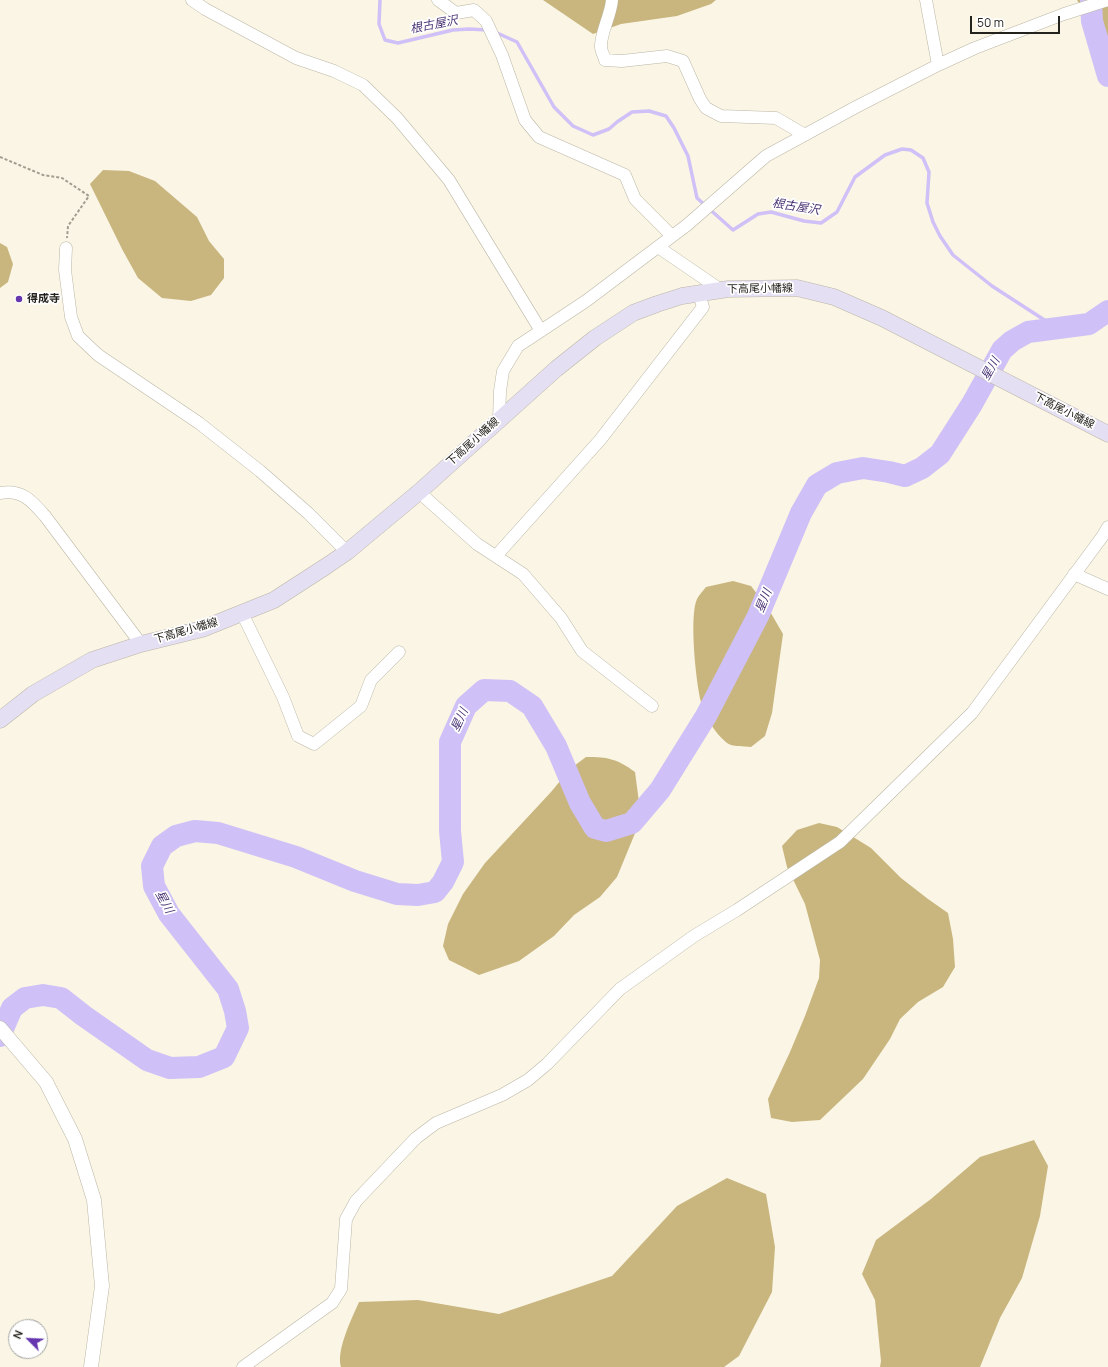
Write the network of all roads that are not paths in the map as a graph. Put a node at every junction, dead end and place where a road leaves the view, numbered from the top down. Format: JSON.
{"nodes":[{"id":1,"x":192,"y":0,"type":"edge"},
{"id":2,"x":438,"y":0,"type":"edge"},
{"id":3,"x":612,"y":0,"type":"edge"},
{"id":4,"x":926,"y":0,"type":"edge"},
{"id":5,"x":1103,"y":2,"type":"edge"},
{"id":6,"x":938,"y":65,"type":"junction"},
{"id":7,"x":805,"y":135,"type":"junction"},
{"id":8,"x":672,"y":236,"type":"junction"},
{"id":9,"x":658,"y":247,"type":"junction"},
{"id":10,"x":66,"y":248,"type":"road end"},
{"id":11,"x":721,"y":290,"type":"junction"},
{"id":12,"x":699,"y":294,"type":"junction"},
{"id":13,"x":541,"y":331,"type":"junction"},
{"id":14,"x":499,"y":419,"type":"junction"},
{"id":15,"x":1108,"y":434,"type":"edge"},
{"id":16,"x":419,"y":492,"type":"junction"},
{"id":17,"x":0,"y":493,"type":"edge"},
{"id":18,"x":1108,"y":527,"type":"edge"},
{"id":19,"x":347,"y":552,"type":"junction"},
{"id":20,"x":496,"y":556,"type":"junction"},
{"id":21,"x":1074,"y":574,"type":"junction"},
{"id":22,"x":1108,"y":589,"type":"edge"},
{"id":23,"x":242,"y":613,"type":"junction"},
{"id":24,"x":141,"y":644,"type":"junction"},
{"id":25,"x":399,"y":652,"type":"dead end"},
{"id":26,"x":652,"y":706,"type":"dead end"},
{"id":27,"x":0,"y":720,"type":"edge"},
{"id":28,"x":0,"y":1028,"type":"edge"},
{"id":29,"x":91,"y":1367,"type":"edge"},
{"id":30,"x":243,"y":1367,"type":"edge"}],
"edges":[{"from":1,"to":13,"type":"street"},
{"from":2,"to":8,"type":"street"},
{"from":3,"to":7,"type":"street"},
{"from":4,"to":6,"type":"street"},
{"from":5,"to":6,"type":"street"},
{"from":6,"to":7,"type":"street"},
{"from":7,"to":8,"type":"street"},
{"from":8,"to":9,"type":"street"},
{"from":9,"to":11,"type":"street"},
{"from":9,"to":13,"type":"street"},
{"from":10,"to":19,"type":"street"},
{"from":11,"to":12,"type":"main road","name":"下高尾小幡線"},
{"from":11,"to":15,"type":"main road","name":"下高尾小幡線"},
{"from":12,"to":14,"type":"main road","name":"下高尾小幡線"},
{"from":12,"to":20,"type":"street"},
{"from":13,"to":14,"type":"street"},
{"from":14,"to":16,"type":"main road","name":"下高尾小幡線"},
{"from":16,"to":19,"type":"main road","name":"下高尾小幡線"},
{"from":16,"to":20,"type":"street"},
{"from":17,"to":24,"type":"street"},
{"from":18,"to":21,"type":"street"},
{"from":19,"to":23,"type":"main road","name":"下高尾小幡線"},
{"from":20,"to":26,"type":"street"},
{"from":21,"to":22,"type":"street"},
{"from":21,"to":30,"type":"street"},
{"from":23,"to":24,"type":"main road","name":"下高尾小幡線"},
{"from":23,"to":25,"type":"street"},
{"from":24,"to":27,"type":"main road","name":"下高尾小幡線"},
{"from":28,"to":29,"type":"street"}]}
